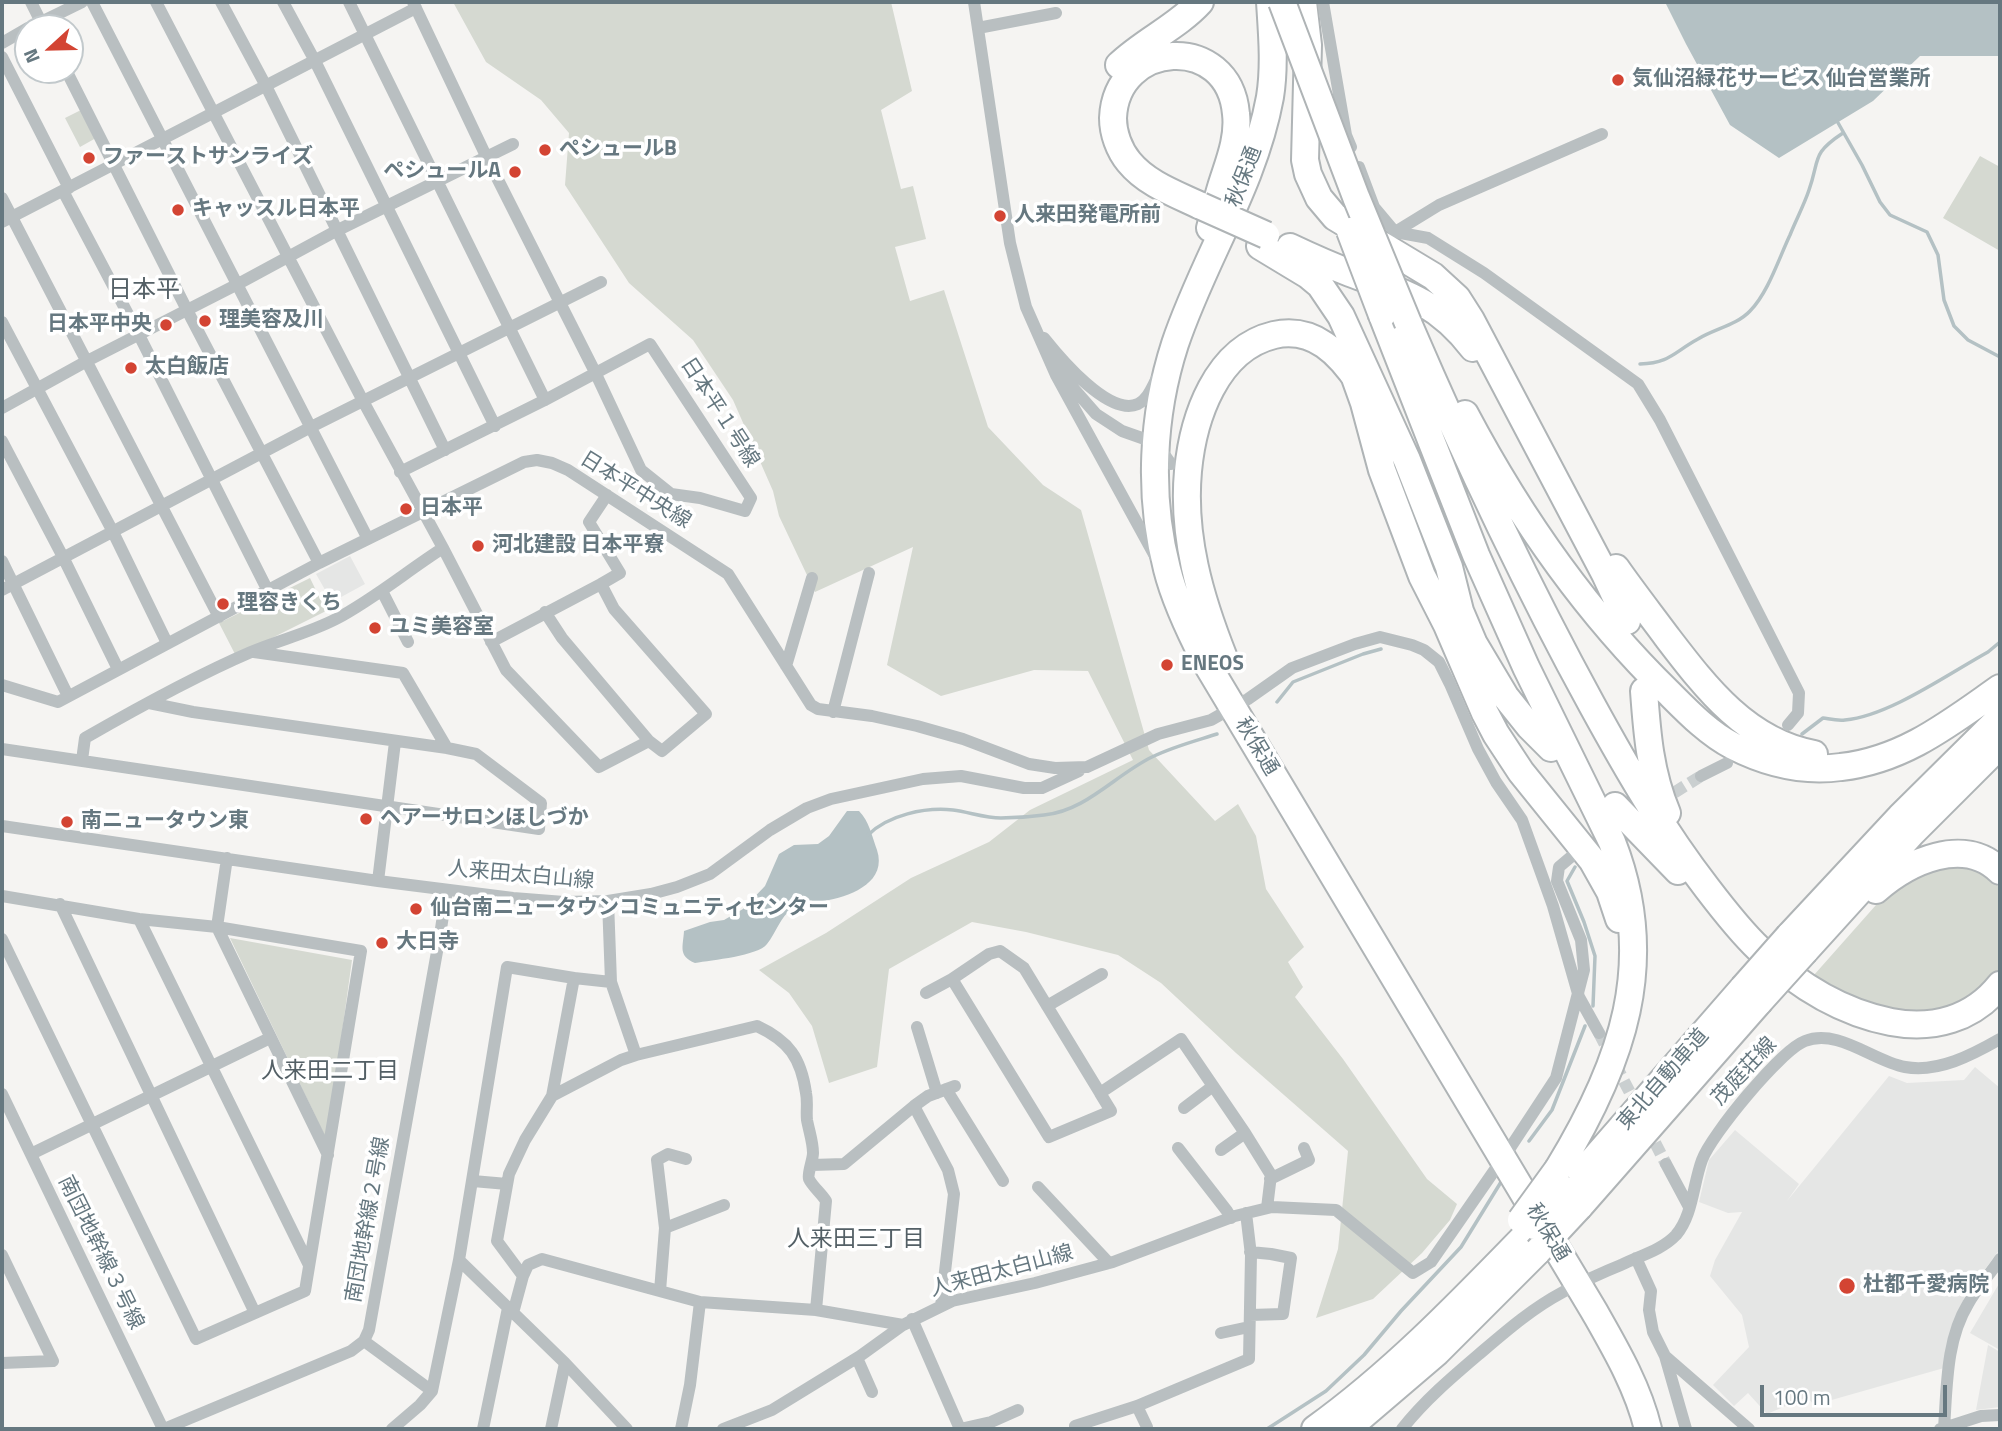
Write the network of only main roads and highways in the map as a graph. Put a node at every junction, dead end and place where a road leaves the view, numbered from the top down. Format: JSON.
{"nodes":[{"id":1,"x":1200,"y":2,"type":"edge"},
{"id":2,"x":1263,"y":2,"type":"edge"},
{"id":3,"x":1270,"y":2,"type":"edge"},
{"id":4,"x":1282,"y":2,"type":"edge"},
{"id":5,"x":1290,"y":2,"type":"edge"},
{"id":6,"x":1303,"y":2,"type":"edge"},
{"id":7,"x":1297,"y":69,"type":"junction"},
{"id":8,"x":1199,"y":212,"type":"junction"},
{"id":9,"x":1263,"y":241,"type":"junction"},
{"id":10,"x":1189,"y":307,"type":"junction"},
{"id":11,"x":1401,"y":321,"type":"junction"},
{"id":12,"x":1358,"y":370,"type":"junction"},
{"id":13,"x":1370,"y":399,"type":"junction"},
{"id":14,"x":1520,"y":415,"type":"junction"},
{"id":15,"x":1382,"y":433,"type":"junction"},
{"id":16,"x":1560,"y":489,"type":"junction"},
{"id":17,"x":1449,"y":567,"type":"junction"},
{"id":18,"x":1422,"y":576,"type":"junction"},
{"id":19,"x":1450,"y":610,"type":"junction"},
{"id":20,"x":1627,"y":621,"type":"dead end"},
{"id":21,"x":1470,"y":656,"type":"junction"},
{"id":22,"x":1224,"y":658,"type":"junction"},
{"id":23,"x":1644,"y":691,"type":"dead end"},
{"id":24,"x":1998,"y":700,"type":"edge"},
{"id":25,"x":1231,"y":709,"type":"junction"},
{"id":26,"x":2000,"y":745,"type":"edge"},
{"id":27,"x":1551,"y":748,"type":"dead end"},
{"id":28,"x":1615,"y":806,"type":"dead end"},
{"id":29,"x":2000,"y":871,"type":"edge"},
{"id":30,"x":1708,"y":907,"type":"junction"},
{"id":31,"x":1738,"y":926,"type":"junction"},
{"id":32,"x":1802,"y":949,"type":"junction"},
{"id":33,"x":2000,"y":985,"type":"edge"},
{"id":34,"x":1756,"y":999,"type":"junction"},
{"id":35,"x":2000,"y":1007,"type":"edge"},
{"id":36,"x":1624,"y":1018,"type":"junction"},
{"id":37,"x":1568,"y":1189,"type":"junction"},
{"id":38,"x":1529,"y":1235,"type":"junction"},
{"id":39,"x":1585,"y":1281,"type":"junction"},
{"id":40,"x":1315,"y":1429,"type":"edge"},
{"id":41,"x":1347,"y":1429,"type":"edge"},
{"id":42,"x":1648,"y":1429,"type":"edge"},
{"id":43,"x":1666,"y":1429,"type":"edge"}],
"edges":[{"from":1,"to":8,"type":"highway"},
{"from":2,"to":7,"type":"highway"},
{"from":3,"to":10,"type":"highway","name":"秋保通"},
{"from":4,"to":7,"type":"highway","bridge":true},
{"from":5,"to":22,"type":"highway","name":"秋保通"},
{"from":6,"to":14,"type":"highway"},
{"from":7,"to":11,"type":"highway","bridge":true},
{"from":8,"to":9,"type":"highway","bridge":true},
{"from":8,"to":10,"type":"highway"},
{"from":9,"to":12,"type":"highway"},
{"from":9,"to":14,"type":"highway"},
{"from":10,"to":25,"type":"highway","name":"秋保通"},
{"from":11,"to":24,"type":"highway"},
{"from":11,"to":30,"type":"highway"},
{"from":11,"to":31,"type":"highway"},
{"from":11,"to":36,"type":"highway"},
{"from":12,"to":13,"type":"highway"},
{"from":12,"to":15,"type":"highway"},
{"from":12,"to":22,"type":"highway"},
{"from":13,"to":15,"type":"highway"},
{"from":13,"to":19,"type":"highway"},
{"from":14,"to":16,"type":"highway"},
{"from":15,"to":17,"type":"highway"},
{"from":15,"to":18,"type":"highway"},
{"from":16,"to":20,"type":"highway"},
{"from":16,"to":24,"type":"highway"},
{"from":17,"to":19,"type":"highway"},
{"from":17,"to":21,"type":"highway"},
{"from":18,"to":19,"type":"highway"},
{"from":18,"to":21,"type":"highway"},
{"from":19,"to":21,"type":"highway"},
{"from":21,"to":27,"type":"highway"},
{"from":21,"to":36,"type":"highway"},
{"from":22,"to":25,"type":"highway","name":"秋保通"},
{"from":23,"to":31,"type":"highway"},
{"from":24,"to":32,"type":"highway","name":"東北自動車道"},
{"from":25,"to":39,"type":"highway","name":"秋保通"},
{"from":26,"to":32,"type":"highway","name":"東北自動車道"},
{"from":28,"to":30,"type":"highway"},
{"from":29,"to":32,"type":"highway"},
{"from":30,"to":35,"type":"highway"},
{"from":31,"to":33,"type":"highway"},
{"from":32,"to":34,"type":"highway","name":"東北自動車道","bridge":true},
{"from":34,"to":37,"type":"highway","name":"東北自動車道"},
{"from":34,"to":37,"type":"highway","name":"東北自動車道"},
{"from":36,"to":37,"type":"highway"},
{"from":37,"to":38,"type":"highway","bridge":true},
{"from":37,"to":38,"type":"highway","name":"東北自動車道","bridge":true},
{"from":38,"to":40,"type":"highway"},
{"from":38,"to":41,"type":"highway","name":"東北自動車道"},
{"from":39,"to":42,"type":"highway","name":"秋保通"},
{"from":39,"to":43,"type":"highway","name":"秋保通"}]}
